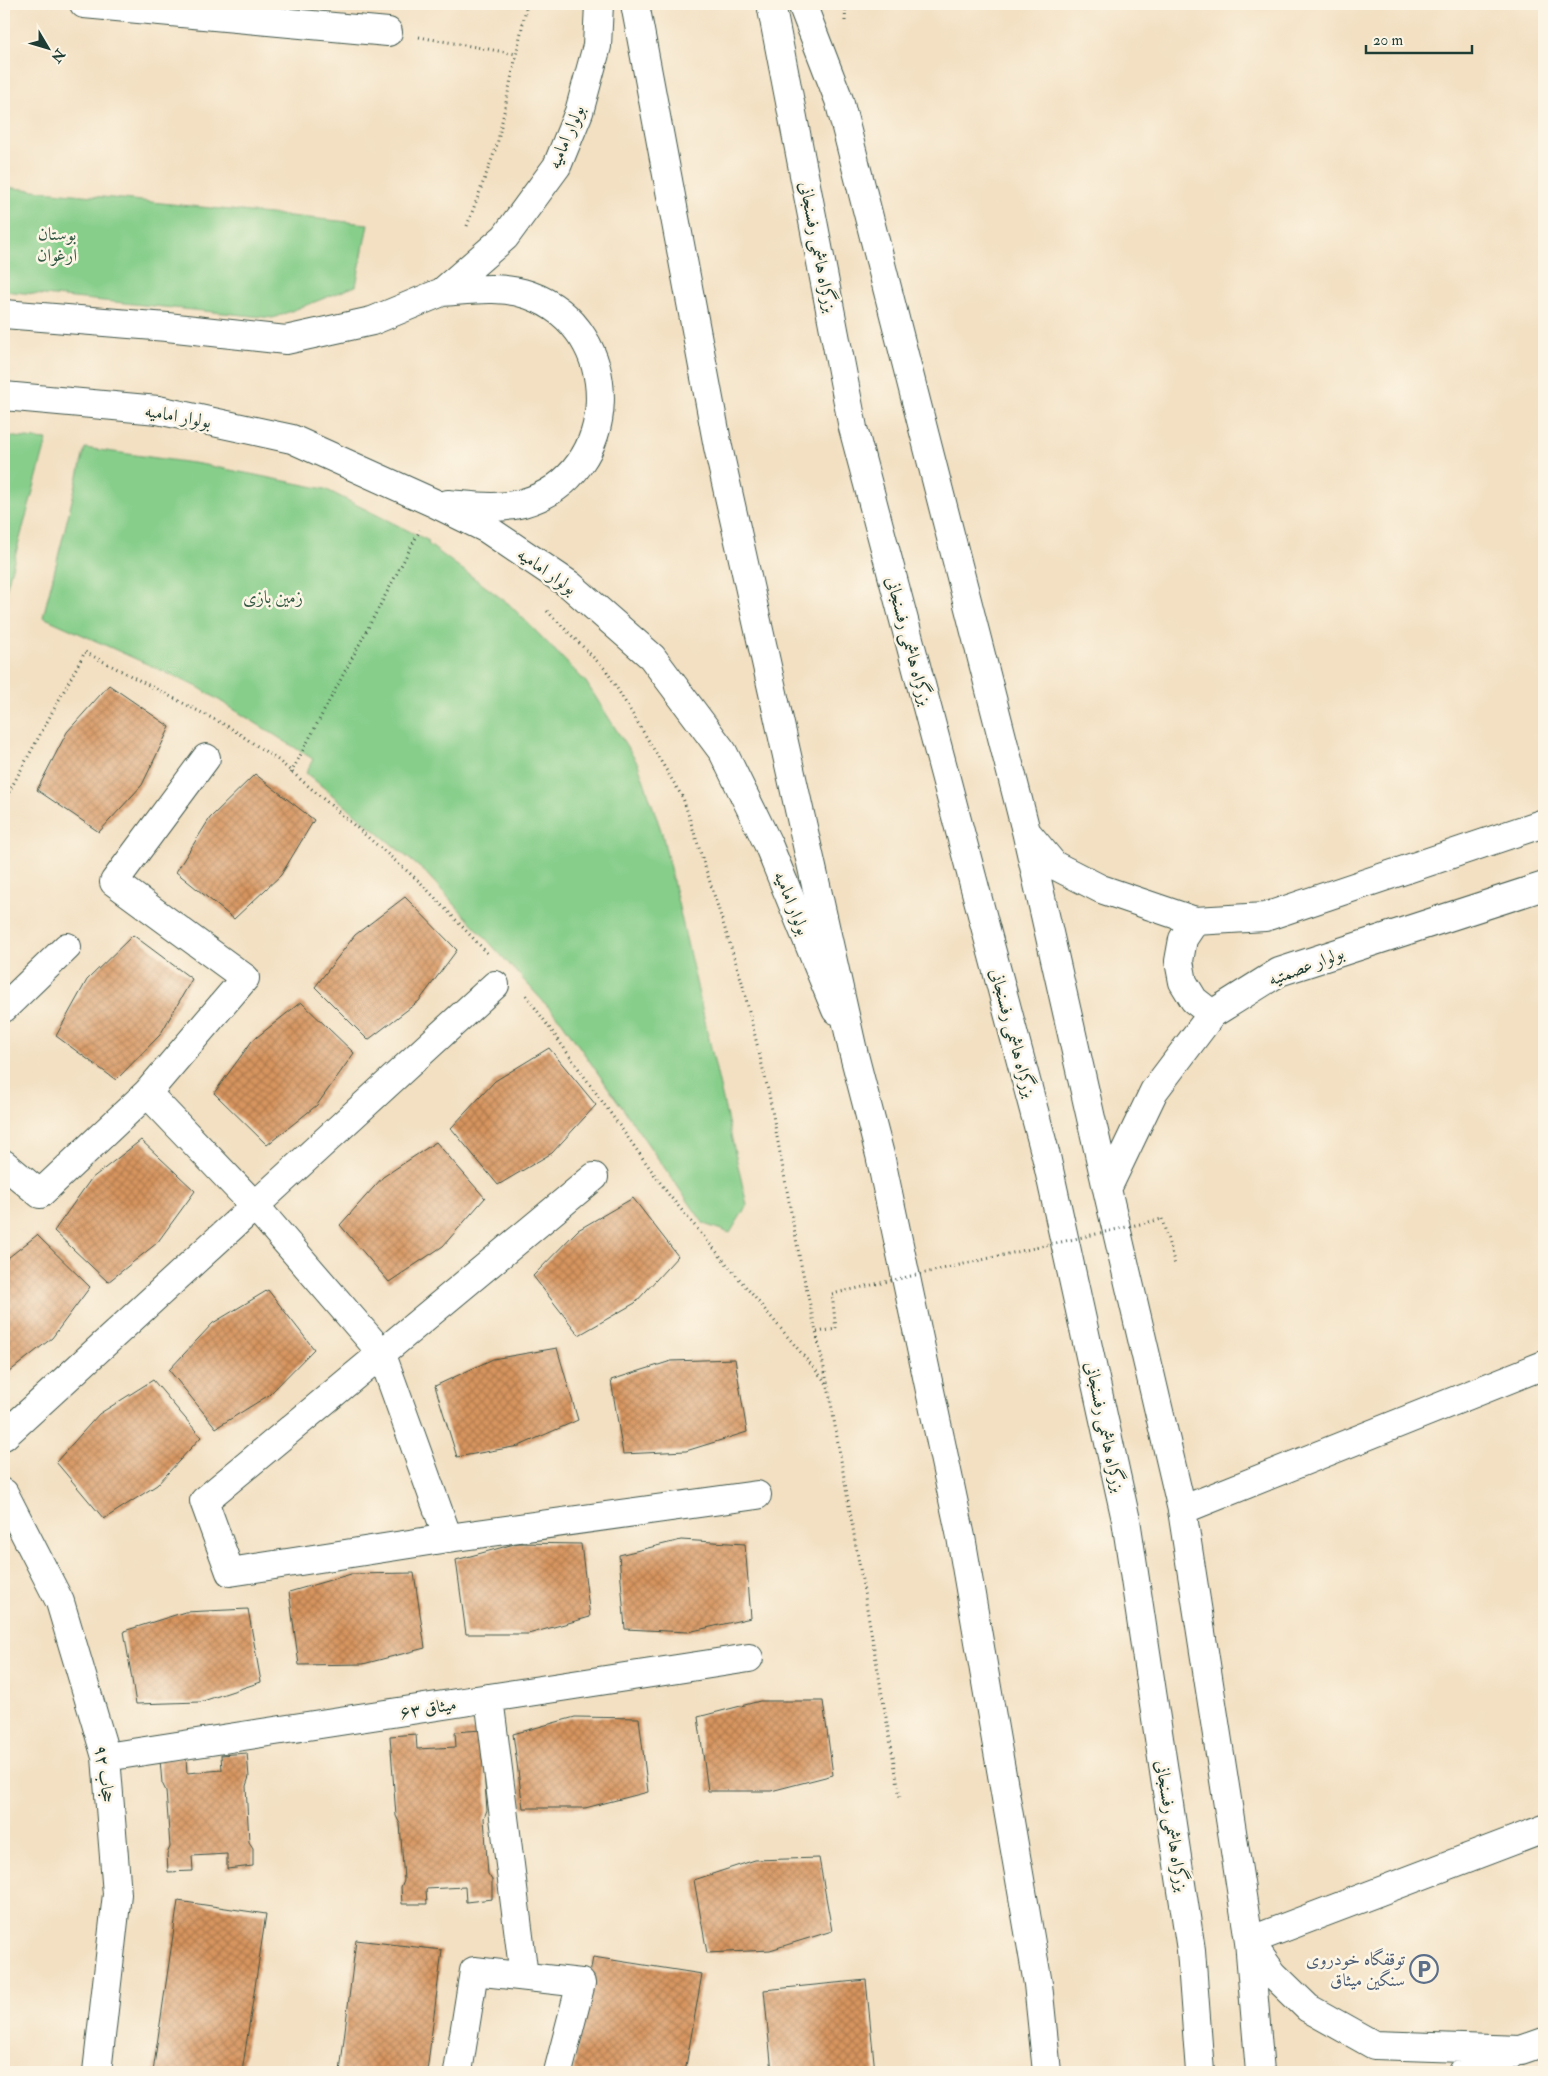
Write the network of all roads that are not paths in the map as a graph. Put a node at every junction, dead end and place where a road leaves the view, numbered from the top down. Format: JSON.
{"nodes":[{"id":1,"x":84,"y":4,"type":"edge"},
{"id":2,"x":599,"y":4,"type":"edge"},
{"id":3,"x":635,"y":4,"type":"edge"},
{"id":4,"x":771,"y":4,"type":"edge"},
{"id":5,"x":802,"y":4,"type":"edge"},
{"id":6,"x":388,"y":32,"type":"road end"},
{"id":7,"x":442,"y":292,"type":"junction"},
{"id":8,"x":4,"y":314,"type":"edge"},
{"id":9,"x":4,"y":396,"type":"edge"},
{"id":10,"x":429,"y":513,"type":"junction"},
{"id":11,"x":206,"y":758,"type":"dead end"},
{"id":12,"x":1544,"y":823,"type":"edge"},
{"id":13,"x":1026,"y":831,"type":"junction"},
{"id":14,"x":1544,"y":886,"type":"edge"},
{"id":15,"x":1195,"y":921,"type":"junction"},
{"id":16,"x":67,"y":947,"type":"dead end"},
{"id":17,"x":495,"y":986,"type":"dead end"},
{"id":18,"x":4,"y":1008,"type":"edge"},
{"id":19,"x":1212,"y":1014,"type":"junction"},
{"id":20,"x":853,"y":1051,"type":"junction"},
{"id":21,"x":147,"y":1093,"type":"junction"},
{"id":22,"x":4,"y":1164,"type":"edge"},
{"id":23,"x":594,"y":1177,"type":"dead end"},
{"id":24,"x":1107,"y":1189,"type":"junction"},
{"id":25,"x":255,"y":1206,"type":"junction"},
{"id":26,"x":381,"y":1352,"type":"junction"},
{"id":27,"x":1544,"y":1365,"type":"edge"},
{"id":28,"x":4,"y":1436,"type":"edge"},
{"id":29,"x":4,"y":1493,"type":"edge"},
{"id":30,"x":757,"y":1495,"type":"dead end"},
{"id":31,"x":1182,"y":1510,"type":"junction"},
{"id":32,"x":448,"y":1538,"type":"junction"},
{"id":33,"x":749,"y":1658,"type":"dead end"},
{"id":34,"x":489,"y":1698,"type":"junction"},
{"id":35,"x":106,"y":1757,"type":"junction"},
{"id":36,"x":1544,"y":1830,"type":"edge"},
{"id":37,"x":1249,"y":1941,"type":"junction"},
{"id":38,"x":524,"y":1976,"type":"junction"},
{"id":39,"x":1533,"y":2046,"type":"edge"},
{"id":40,"x":97,"y":2072,"type":"edge"},
{"id":41,"x":458,"y":2072,"type":"edge"},
{"id":42,"x":558,"y":2072,"type":"edge"},
{"id":43,"x":1047,"y":2072,"type":"edge"},
{"id":44,"x":1200,"y":2072,"type":"edge"},
{"id":45,"x":1260,"y":2072,"type":"edge"},
{"id":46,"x":1463,"y":2072,"type":"edge"}],
"edges":[{"from":1,"to":6,"type":"main road"},
{"from":2,"to":7,"type":"main road","name":"بولوار امامیه"},
{"from":3,"to":20,"type":"main road"},
{"from":4,"to":44,"type":"main road","name":"بزرگراه هاشمی رفسنجانی"},
{"from":5,"to":13,"type":"main road"},
{"from":7,"to":8,"type":"main road","name":"بولوار امامیه"},
{"from":7,"to":10,"type":"main road"},
{"from":9,"to":10,"type":"main road","name":"بولوار امامیه"},
{"from":10,"to":20,"type":"main road","name":"بولوار امامیه"},
{"from":11,"to":21,"type":"main road"},
{"from":12,"to":15,"type":"main road"},
{"from":13,"to":15,"type":"main road"},
{"from":13,"to":24,"type":"main road"},
{"from":14,"to":19,"type":"main road","name":"بولوار عصمتیه"},
{"from":15,"to":19,"type":"main road"},
{"from":16,"to":18,"type":"main road"},
{"from":17,"to":25,"type":"main road"},
{"from":19,"to":24,"type":"main road","name":"بولوار عصمتیه"},
{"from":20,"to":43,"type":"main road"},
{"from":21,"to":22,"type":"main road"},
{"from":21,"to":25,"type":"main road"},
{"from":23,"to":26,"type":"main road"},
{"from":24,"to":31,"type":"main road"},
{"from":25,"to":26,"type":"main road"},
{"from":25,"to":28,"type":"main road"},
{"from":26,"to":32,"type":"main road"},
{"from":26,"to":32,"type":"main road"},
{"from":27,"to":31,"type":"main road"},
{"from":29,"to":35,"type":"main road","name":"حجاب ۹۲"},
{"from":30,"to":32,"type":"main road"},
{"from":31,"to":37,"type":"main road"},
{"from":33,"to":34,"type":"main road","name":"میثاق ۶۳"},
{"from":34,"to":35,"type":"main road","name":"میثاق ۶۳"},
{"from":34,"to":38,"type":"main road"},
{"from":35,"to":40,"type":"main road","name":"حجاب ۹۲"},
{"from":36,"to":37,"type":"main road"},
{"from":37,"to":39,"type":"main road"},
{"from":37,"to":45,"type":"main road"},
{"from":38,"to":41,"type":"main road"},
{"from":38,"to":42,"type":"main road"},
{"from":39,"to":46,"type":"main road"}]}
